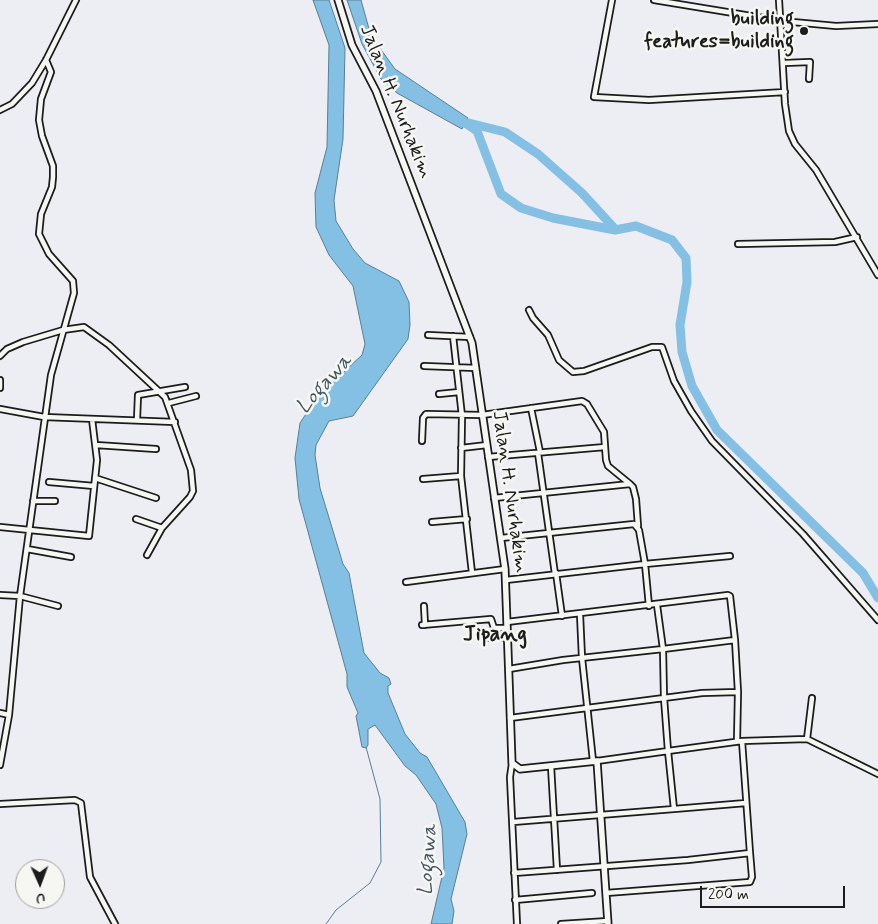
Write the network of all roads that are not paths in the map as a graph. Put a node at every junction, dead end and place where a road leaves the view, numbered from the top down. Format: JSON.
{"nodes":[{"id":1,"x":76,"y":0,"type":"edge"},
{"id":2,"x":338,"y":0,"type":"edge"},
{"id":3,"x":612,"y":0,"type":"edge"},
{"id":4,"x":654,"y":0,"type":"edge"},
{"id":5,"x":779,"y":0,"type":"edge"},
{"id":6,"x":782,"y":21,"type":"junction"},
{"id":7,"x":878,"y":24,"type":"edge"},
{"id":8,"x":46,"y":60,"type":"junction"},
{"id":9,"x":784,"y":63,"type":"junction"},
{"id":10,"x":809,"y":79,"type":"dead end"},
{"id":11,"x":785,"y":92,"type":"junction"},
{"id":12,"x":0,"y":110,"type":"edge"},
{"id":13,"x":857,"y":238,"type":"junction"},
{"id":14,"x":738,"y":244,"type":"dead end"},
{"id":15,"x":878,"y":275,"type":"edge"},
{"id":16,"x":529,"y":310,"type":"dead end"},
{"id":17,"x":62,"y":333,"type":"junction"},
{"id":18,"x":428,"y":335,"type":"dead end"},
{"id":19,"x":453,"y":336,"type":"junction"},
{"id":20,"x":470,"y":337,"type":"junction"},
{"id":21,"x":0,"y":356,"type":"edge"},
{"id":22,"x":424,"y":366,"type":"dead end"},
{"id":23,"x":455,"y":368,"type":"junction"},
{"id":24,"x":476,"y":368,"type":"junction"},
{"id":25,"x":0,"y":380,"type":"edge"},
{"id":26,"x":185,"y":387,"type":"dead end"},
{"id":27,"x":0,"y":388,"type":"edge"},
{"id":28,"x":156,"y":391,"type":"junction"},
{"id":29,"x":459,"y":392,"type":"junction"},
{"id":30,"x":439,"y":394,"type":"dead end"},
{"id":31,"x":196,"y":396,"type":"dead end"},
{"id":32,"x":169,"y":403,"type":"junction"},
{"id":33,"x":531,"y":408,"type":"junction"},
{"id":34,"x":0,"y":409,"type":"edge"},
{"id":35,"x":482,"y":415,"type":"junction"},
{"id":36,"x":462,"y":416,"type":"junction"},
{"id":37,"x":44,"y":417,"type":"junction"},
{"id":38,"x":92,"y":419,"type":"junction"},
{"id":39,"x":137,"y":420,"type":"junction"},
{"id":40,"x":174,"y":422,"type":"junction"},
{"id":41,"x":422,"y":442,"type":"dead end"},
{"id":42,"x":96,"y":445,"type":"junction"},
{"id":43,"x":487,"y":445,"type":"junction"},
{"id":44,"x":605,"y":447,"type":"junction"},
{"id":45,"x":461,"y":448,"type":"junction"},
{"id":46,"x":156,"y":449,"type":"dead end"},
{"id":47,"x":539,"y":453,"type":"junction"},
{"id":48,"x":488,"y":457,"type":"junction"},
{"id":49,"x":461,"y":476,"type":"junction"},
{"id":50,"x":95,"y":478,"type":"junction"},
{"id":51,"x":423,"y":479,"type":"dead end"},
{"id":52,"x":49,"y":482,"type":"dead end"},
{"id":53,"x":630,"y":484,"type":"junction"},
{"id":54,"x":94,"y":486,"type":"junction"},
{"id":55,"x":544,"y":493,"type":"junction"},
{"id":56,"x":156,"y":498,"type":"dead end"},
{"id":57,"x":494,"y":498,"type":"junction"},
{"id":58,"x":33,"y":501,"type":"junction"},
{"id":59,"x":55,"y":501,"type":"dead end"},
{"id":60,"x":136,"y":518,"type":"dead end"},
{"id":61,"x":467,"y":519,"type":"junction"},
{"id":62,"x":432,"y":522,"type":"dead end"},
{"id":63,"x":638,"y":526,"type":"junction"},
{"id":64,"x":0,"y":527,"type":"edge"},
{"id":65,"x":160,"y":527,"type":"junction"},
{"id":66,"x":29,"y":528,"type":"junction"},
{"id":67,"x":549,"y":532,"type":"junction"},
{"id":68,"x":501,"y":538,"type":"junction"},
{"id":69,"x":27,"y":549,"type":"junction"},
{"id":70,"x":147,"y":556,"type":"dead end"},
{"id":71,"x":730,"y":556,"type":"dead end"},
{"id":72,"x":71,"y":557,"type":"dead end"},
{"id":73,"x":645,"y":564,"type":"junction"},
{"id":74,"x":505,"y":569,"type":"junction"},
{"id":75,"x":472,"y":573,"type":"junction"},
{"id":76,"x":555,"y":573,"type":"junction"},
{"id":77,"x":506,"y":580,"type":"junction"},
{"id":78,"x":406,"y":582,"type":"dead end"},
{"id":79,"x":0,"y":595,"type":"edge"},
{"id":80,"x":20,"y":596,"type":"junction"},
{"id":81,"x":658,"y":605,"type":"junction"},
{"id":82,"x":58,"y":606,"type":"dead end"},
{"id":83,"x":424,"y":606,"type":"dead end"},
{"id":84,"x":650,"y":606,"type":"junction"},
{"id":85,"x":580,"y":614,"type":"junction"},
{"id":86,"x":562,"y":616,"type":"junction"},
{"id":87,"x":878,"y":620,"type":"edge"},
{"id":88,"x":507,"y":625,"type":"junction"},
{"id":89,"x":507,"y":637,"type":"junction"},
{"id":90,"x":486,"y":638,"type":"dead end"},
{"id":91,"x":735,"y":640,"type":"junction"},
{"id":92,"x":663,"y":649,"type":"junction"},
{"id":93,"x":582,"y":658,"type":"junction"},
{"id":94,"x":508,"y":669,"type":"junction"},
{"id":95,"x":738,"y":692,"type":"junction"},
{"id":96,"x":664,"y":698,"type":"junction"},
{"id":97,"x":812,"y":698,"type":"dead end"},
{"id":98,"x":587,"y":709,"type":"junction"},
{"id":99,"x":0,"y":712,"type":"edge"},
{"id":100,"x":9,"y":715,"type":"junction"},
{"id":101,"x":510,"y":718,"type":"junction"},
{"id":102,"x":2,"y":738,"type":"edge"},
{"id":103,"x":806,"y":738,"type":"junction"},
{"id":104,"x":740,"y":741,"type":"junction"},
{"id":105,"x":668,"y":751,"type":"junction"},
{"id":106,"x":595,"y":761,"type":"junction"},
{"id":107,"x":512,"y":763,"type":"junction"},
{"id":108,"x":0,"y":765,"type":"edge"},
{"id":109,"x":551,"y":766,"type":"junction"},
{"id":110,"x":878,"y":774,"type":"edge"},
{"id":111,"x":746,"y":803,"type":"junction"},
{"id":112,"x":0,"y":804,"type":"edge"},
{"id":113,"x":674,"y":808,"type":"junction"},
{"id":114,"x":602,"y":816,"type":"junction"},
{"id":115,"x":554,"y":820,"type":"junction"},
{"id":116,"x":513,"y":822,"type":"junction"},
{"id":117,"x":750,"y":853,"type":"junction"},
{"id":118,"x":605,"y":866,"type":"junction"},
{"id":119,"x":557,"y":870,"type":"junction"},
{"id":120,"x":514,"y":873,"type":"junction"},
{"id":121,"x":592,"y":893,"type":"dead end"},
{"id":122,"x":606,"y":893,"type":"junction"},
{"id":123,"x":514,"y":900,"type":"junction"},
{"id":124,"x":608,"y":922,"type":"edge"},
{"id":125,"x":115,"y":924,"type":"edge"},
{"id":126,"x":517,"y":924,"type":"edge"},
{"id":127,"x":561,"y":924,"type":"edge"}],
"edges":[{"from":1,"to":8,"type":"street"},
{"from":2,"to":20,"type":"main road","name":"Jalan H. Nurhakim"},
{"from":3,"to":11,"type":"street"},
{"from":4,"to":6,"type":"street"},
{"from":5,"to":6,"type":"street"},
{"from":6,"to":7,"type":"street"},
{"from":6,"to":9,"type":"street"},
{"from":8,"to":12,"type":"street"},
{"from":8,"to":17,"type":"street"},
{"from":9,"to":10,"type":"street"},
{"from":9,"to":11,"type":"street"},
{"from":11,"to":13,"type":"street"},
{"from":13,"to":14,"type":"street"},
{"from":13,"to":15,"type":"street"},
{"from":16,"to":87,"type":"street"},
{"from":17,"to":21,"type":"street"},
{"from":17,"to":28,"type":"street"},
{"from":17,"to":37,"type":"street"},
{"from":18,"to":19,"type":"street"},
{"from":19,"to":20,"type":"street"},
{"from":19,"to":23,"type":"street"},
{"from":20,"to":24,"type":"main road","name":"Jalan H. Nurhakim"},
{"from":22,"to":23,"type":"street"},
{"from":23,"to":24,"type":"street"},
{"from":23,"to":29,"type":"street"},
{"from":24,"to":35,"type":"main road","name":"Jalan H. Nurhakim"},
{"from":25,"to":27,"type":"street"},
{"from":26,"to":28,"type":"street"},
{"from":28,"to":32,"type":"street"},
{"from":28,"to":39,"type":"street"},
{"from":29,"to":30,"type":"street"},
{"from":29,"to":36,"type":"street"},
{"from":31,"to":32,"type":"street"},
{"from":32,"to":40,"type":"street"},
{"from":33,"to":35,"type":"street"},
{"from":33,"to":44,"type":"street"},
{"from":33,"to":47,"type":"street"},
{"from":34,"to":37,"type":"street"},
{"from":35,"to":36,"type":"street"},
{"from":35,"to":43,"type":"main road","name":"Jalan H. Nurhakim"},
{"from":36,"to":41,"type":"street"},
{"from":36,"to":45,"type":"street"},
{"from":37,"to":38,"type":"street"},
{"from":37,"to":58,"type":"street"},
{"from":38,"to":39,"type":"street"},
{"from":38,"to":42,"type":"street"},
{"from":39,"to":40,"type":"street"},
{"from":40,"to":65,"type":"street"},
{"from":42,"to":46,"type":"street"},
{"from":42,"to":50,"type":"street"},
{"from":43,"to":45,"type":"street"},
{"from":43,"to":48,"type":"main road","name":"Jalan H. Nurhakim"},
{"from":44,"to":47,"type":"street"},
{"from":44,"to":53,"type":"street"},
{"from":45,"to":49,"type":"street"},
{"from":47,"to":48,"type":"street"},
{"from":47,"to":55,"type":"street"},
{"from":48,"to":57,"type":"main road","name":"Jalan H. Nurhakim"},
{"from":49,"to":51,"type":"street"},
{"from":49,"to":61,"type":"street"},
{"from":50,"to":54,"type":"street"},
{"from":50,"to":56,"type":"street"},
{"from":52,"to":54,"type":"street"},
{"from":53,"to":55,"type":"street"},
{"from":53,"to":63,"type":"street"},
{"from":54,"to":66,"type":"street"},
{"from":55,"to":57,"type":"street"},
{"from":55,"to":67,"type":"street"},
{"from":57,"to":68,"type":"main road","name":"Jalan H. Nurhakim"},
{"from":58,"to":59,"type":"street"},
{"from":58,"to":66,"type":"street"},
{"from":60,"to":65,"type":"street"},
{"from":61,"to":62,"type":"street"},
{"from":61,"to":75,"type":"street"},
{"from":63,"to":67,"type":"street"},
{"from":63,"to":73,"type":"street"},
{"from":64,"to":66,"type":"street"},
{"from":65,"to":70,"type":"street"},
{"from":66,"to":69,"type":"street"},
{"from":67,"to":68,"type":"street"},
{"from":67,"to":76,"type":"street"},
{"from":68,"to":74,"type":"main road","name":"Jalan H. Nurhakim"},
{"from":69,"to":72,"type":"street"},
{"from":69,"to":80,"type":"street"},
{"from":71,"to":73,"type":"street"},
{"from":73,"to":76,"type":"street"},
{"from":73,"to":84,"type":"street"},
{"from":74,"to":75,"type":"street"},
{"from":74,"to":77,"type":"main road","name":"Jalan H. Nurhakim"},
{"from":75,"to":78,"type":"street"},
{"from":76,"to":77,"type":"street"},
{"from":76,"to":86,"type":"street"},
{"from":77,"to":88,"type":"main road","name":"Jalan H. Nurhakim"},
{"from":79,"to":80,"type":"street"},
{"from":80,"to":82,"type":"street"},
{"from":80,"to":100,"type":"street"},
{"from":81,"to":84,"type":"street"},
{"from":81,"to":91,"type":"street"},
{"from":81,"to":92,"type":"street"},
{"from":83,"to":88,"type":"street"},
{"from":84,"to":85,"type":"street"},
{"from":85,"to":86,"type":"street"},
{"from":85,"to":93,"type":"street"},
{"from":86,"to":88,"type":"street"},
{"from":88,"to":89,"type":"main road","name":"Jalan H. Nurhakim"},
{"from":89,"to":90,"type":"street"},
{"from":89,"to":94,"type":"main road","name":"Jalan H. Nurhakim"},
{"from":91,"to":92,"type":"street"},
{"from":91,"to":95,"type":"street"},
{"from":92,"to":93,"type":"street"},
{"from":92,"to":96,"type":"street"},
{"from":93,"to":94,"type":"street"},
{"from":93,"to":98,"type":"street"},
{"from":94,"to":101,"type":"main road","name":"Jalan H. Nurhakim"},
{"from":95,"to":96,"type":"street"},
{"from":95,"to":104,"type":"street"},
{"from":96,"to":98,"type":"street"},
{"from":96,"to":105,"type":"street"},
{"from":97,"to":103,"type":"street"},
{"from":98,"to":101,"type":"street"},
{"from":98,"to":106,"type":"street"},
{"from":99,"to":100,"type":"street"},
{"from":100,"to":102,"type":"street"},
{"from":101,"to":107,"type":"main road","name":"Jalan H. Nurhakim"},
{"from":102,"to":108,"type":"street"},
{"from":103,"to":104,"type":"street"},
{"from":103,"to":110,"type":"street"},
{"from":104,"to":105,"type":"street"},
{"from":104,"to":111,"type":"street"},
{"from":105,"to":106,"type":"street"},
{"from":105,"to":113,"type":"street"},
{"from":106,"to":109,"type":"main road"},
{"from":106,"to":114,"type":"main road"},
{"from":107,"to":109,"type":"main road"},
{"from":107,"to":116,"type":"street"},
{"from":109,"to":115,"type":"street"},
{"from":111,"to":113,"type":"street"},
{"from":111,"to":117,"type":"street"},
{"from":112,"to":125,"type":"street"},
{"from":113,"to":114,"type":"street"},
{"from":114,"to":115,"type":"street"},
{"from":114,"to":118,"type":"main road"},
{"from":115,"to":116,"type":"street"},
{"from":115,"to":119,"type":"street"},
{"from":116,"to":120,"type":"street"},
{"from":117,"to":118,"type":"street"},
{"from":117,"to":122,"type":"street"},
{"from":118,"to":119,"type":"street"},
{"from":118,"to":122,"type":"main road"},
{"from":119,"to":120,"type":"street"},
{"from":120,"to":123,"type":"street"},
{"from":121,"to":123,"type":"street"},
{"from":122,"to":124,"type":"main road"},
{"from":123,"to":126,"type":"street"},
{"from":124,"to":127,"type":"street"}]}
